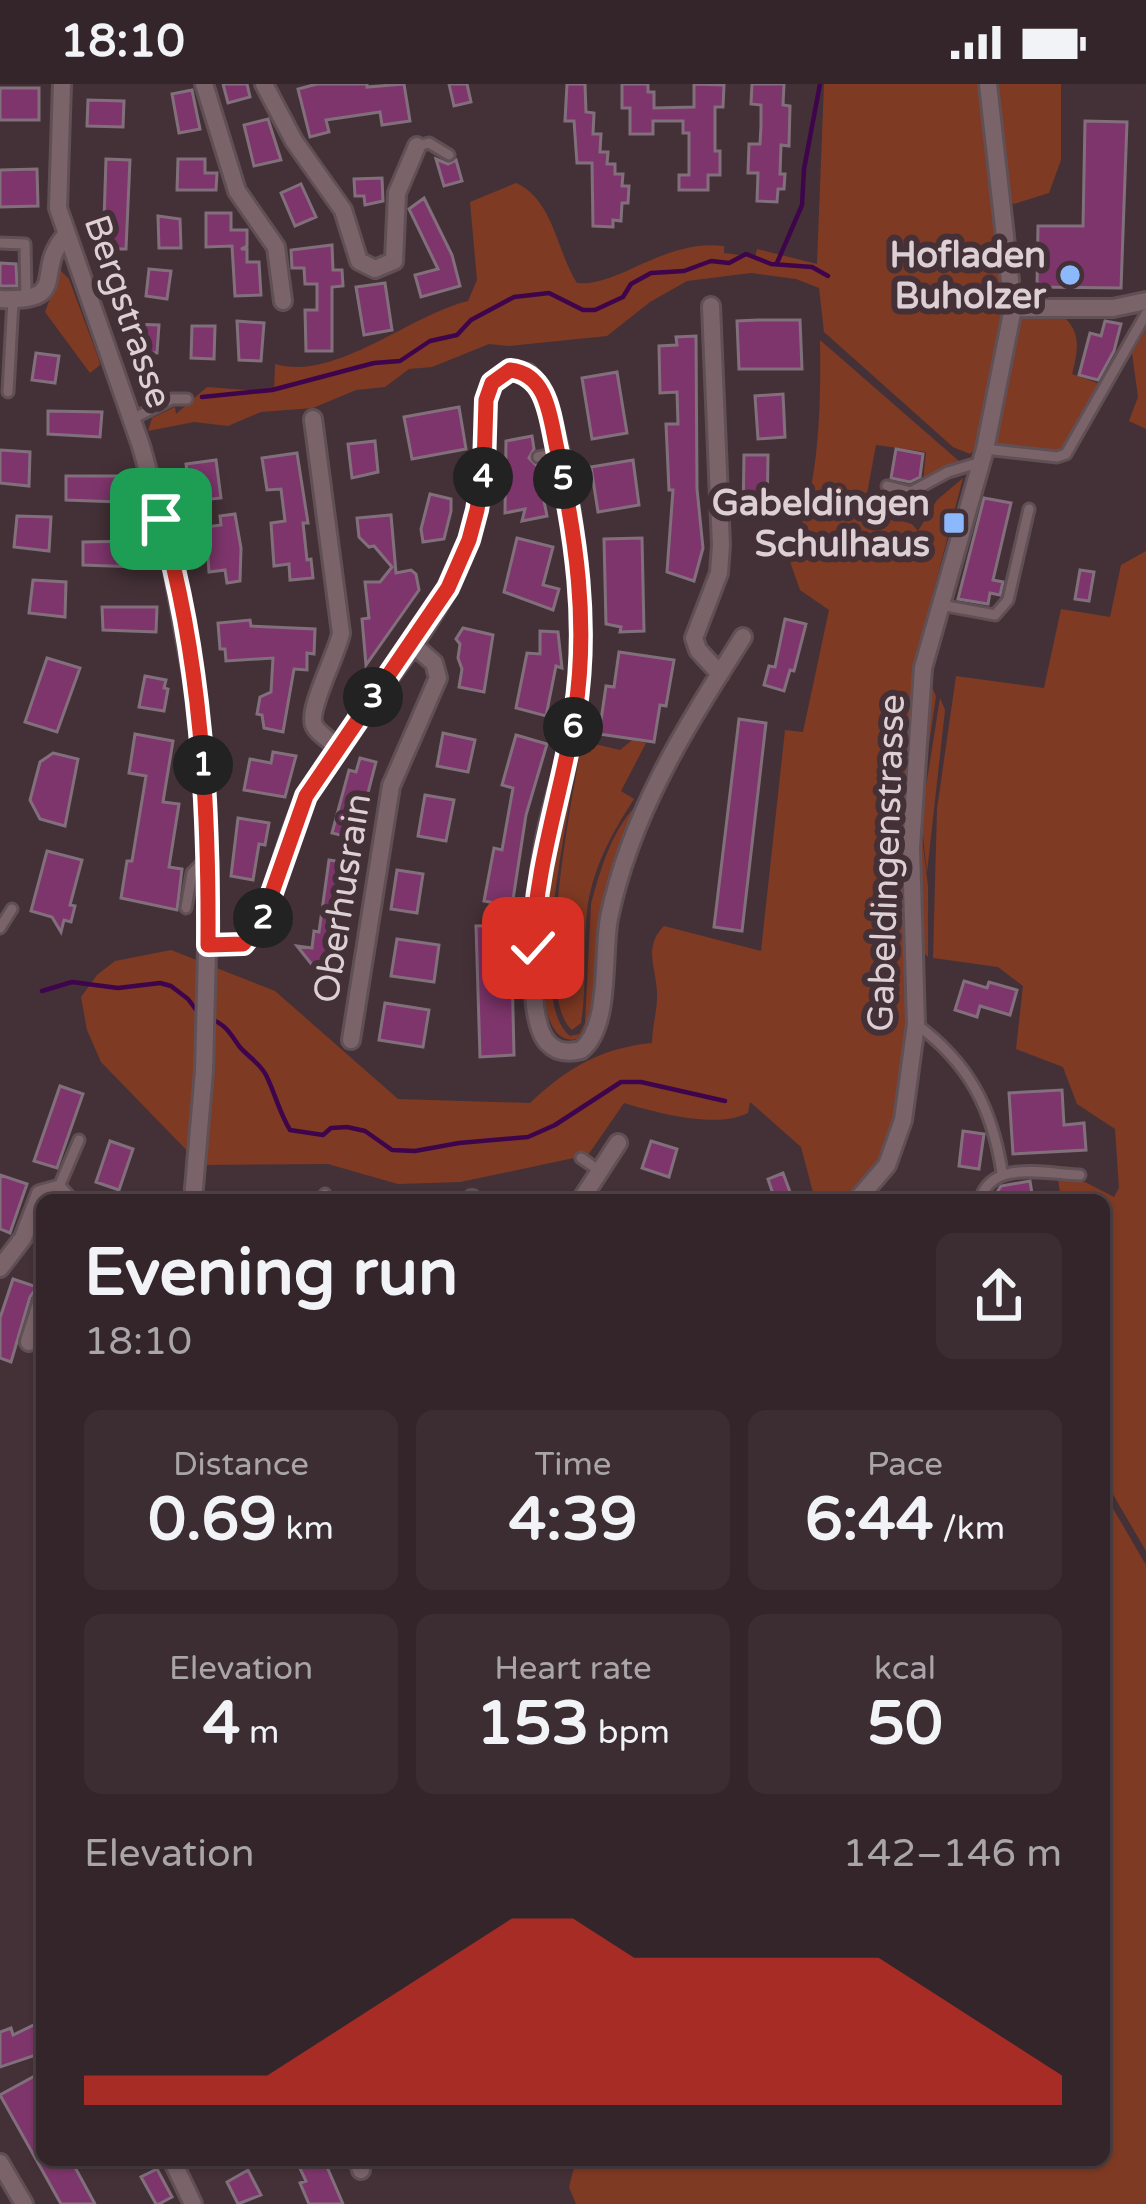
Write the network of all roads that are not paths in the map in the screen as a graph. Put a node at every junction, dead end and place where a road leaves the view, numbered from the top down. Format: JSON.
{"nodes":[{"id":1,"x":62,"y":84,"type":"edge"},
{"id":2,"x":204,"y":84,"type":"edge"},
{"id":3,"x":263,"y":84,"type":"edge"},
{"id":4,"x":988,"y":84,"type":"edge"},
{"id":5,"x":417,"y":146,"type":"joint"},
{"id":6,"x":449,"y":155,"type":"dead end"},
{"id":7,"x":65,"y":236,"type":"junction"},
{"id":8,"x":0,"y":243,"type":"edge"},
{"id":9,"x":14,"y":300,"type":"edge"},
{"id":10,"x":1146,"y":301,"type":"edge"},
{"id":11,"x":283,"y":302,"type":"dead end"},
{"id":12,"x":711,"y":306,"type":"dead end"},
{"id":13,"x":1013,"y":308,"type":"junction"},
{"id":14,"x":1146,"y":314,"type":"edge"},
{"id":15,"x":8,"y":392,"type":"dead end"},
{"id":16,"x":187,"y":399,"type":"dead end"},
{"id":17,"x":132,"y":419,"type":"junction"},
{"id":18,"x":313,"y":419,"type":"dead end"},
{"id":19,"x":558,"y":453,"type":"junction"},
{"id":20,"x":982,"y":456,"type":"junction"},
{"id":21,"x":538,"y":457,"type":"dead end"},
{"id":22,"x":887,"y":486,"type":"dead end"},
{"id":23,"x":1029,"y":509,"type":"dead end"},
{"id":24,"x":939,"y":605,"type":"junction"},
{"id":25,"x":743,"y":637,"type":"dead end"},
{"id":26,"x":411,"y":644,"type":"junction"},
{"id":27,"x":720,"y":674,"type":"junction"},
{"id":28,"x":337,"y":747,"type":"junction"},
{"id":29,"x":208,"y":857,"type":"junction"},
{"id":30,"x":186,"y":908,"type":"dead end"},
{"id":31,"x":12,"y":909,"type":"dead end"},
{"id":32,"x":0,"y":928,"type":"edge"},
{"id":33,"x":208,"y":945,"type":"junction"},
{"id":34,"x":916,"y":1024,"type":"junction"},
{"id":35,"x":351,"y":1040,"type":"dead end"},
{"id":36,"x":79,"y":1140,"type":"dead end"},
{"id":37,"x":618,"y":1143,"type":"dead end"},
{"id":38,"x":581,"y":1158,"type":"dead end"},
{"id":39,"x":600,"y":1171,"type":"junction"},
{"id":40,"x":1002,"y":1172,"type":"junction"},
{"id":41,"x":1080,"y":1175,"type":"dead end"},
{"id":42,"x":63,"y":1194,"type":"edge"},
{"id":43,"x":194,"y":1194,"type":"edge"},
{"id":44,"x":585,"y":1194,"type":"edge"},
{"id":45,"x":862,"y":1194,"type":"edge"},
{"id":46,"x":982,"y":1194,"type":"edge"},
{"id":47,"x":36,"y":1204,"type":"edge"},
{"id":48,"x":0,"y":1268,"type":"edge"},
{"id":49,"x":36,"y":1319,"type":"edge"},
{"id":50,"x":28,"y":1342,"type":"dead end"},
{"id":51,"x":0,"y":2163,"type":"edge"},
{"id":52,"x":175,"y":2166,"type":"edge"},
{"id":53,"x":24,"y":2204,"type":"edge"},
{"id":54,"x":193,"y":2204,"type":"edge"}],
"edges":[{"from":1,"to":7,"type":"street","name":"Bergstrasse"},
{"from":2,"to":11,"type":"street"},
{"from":3,"to":5,"type":"street"},
{"from":4,"to":13,"type":"street","name":"Gabeldingenstrasse"},
{"from":5,"to":6,"type":"lane"},
{"from":7,"to":9,"type":"street"},
{"from":7,"to":17,"type":"street","name":"Bergstrasse"},
{"from":8,"to":9,"type":"lane"},
{"from":9,"to":15,"type":"lane"},
{"from":10,"to":13,"type":"street"},
{"from":12,"to":27,"type":"street"},
{"from":13,"to":20,"type":"street","name":"Gabeldingenstrasse"},
{"from":14,"to":20,"type":"lane"},
{"from":16,"to":17,"type":"lane"},
{"from":17,"to":29,"type":"street","name":"Bergstrasse"},
{"from":18,"to":28,"type":"street","name":"Oberhusrain"},
{"from":19,"to":21,"type":"lane"},
{"from":19,"to":26,"type":"street","name":"Oberhusrain"},
{"from":19,"to":27,"type":"street","name":"Oberhusrain"},
{"from":20,"to":22,"type":"lane"},
{"from":20,"to":24,"type":"street","name":"Gabeldingenstrasse"},
{"from":23,"to":24,"type":"lane"},
{"from":24,"to":34,"type":"street","name":"Gabeldingenstrasse"},
{"from":25,"to":27,"type":"street","name":"Oberhusrain"},
{"from":26,"to":28,"type":"street","name":"Oberhusrain"},
{"from":26,"to":35,"type":"street","name":"Oberhusrain"},
{"from":28,"to":33,"type":"street","name":"Oberhusrain"},
{"from":29,"to":30,"type":"lane"},
{"from":29,"to":33,"type":"street","name":"Bergstrasse"},
{"from":31,"to":32,"type":"lane"},
{"from":33,"to":43,"type":"street","name":"Bergstrasse"},
{"from":34,"to":40,"type":"lane"},
{"from":34,"to":45,"type":"street","name":"Gabeldingenstrasse"},
{"from":36,"to":42,"type":"lane"},
{"from":37,"to":39,"type":"street"},
{"from":38,"to":39,"type":"lane"},
{"from":39,"to":44,"type":"street"},
{"from":40,"to":41,"type":"lane"},
{"from":40,"to":46,"type":"lane"},
{"from":47,"to":48,"type":"street"},
{"from":49,"to":50,"type":"street"},
{"from":51,"to":53,"type":"street"},
{"from":52,"to":54,"type":"street"}]}
